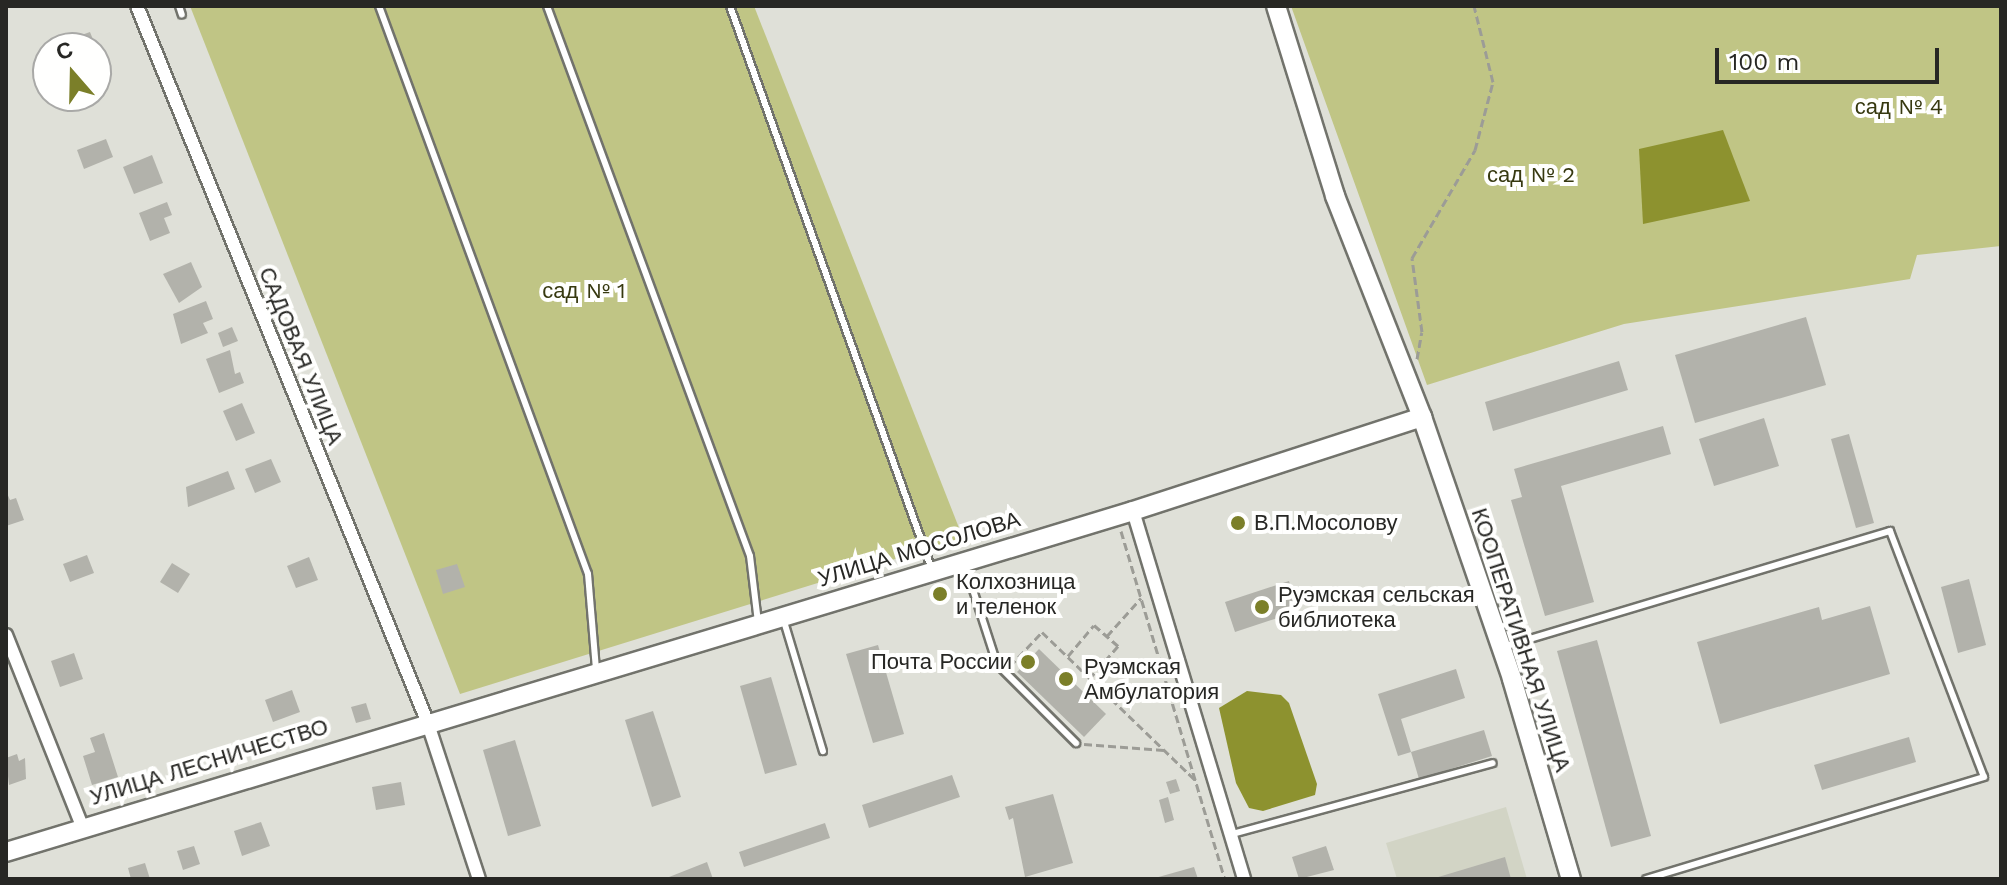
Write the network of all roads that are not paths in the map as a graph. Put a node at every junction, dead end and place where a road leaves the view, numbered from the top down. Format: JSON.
{"nodes":[{"id":1,"x":137,"y":6,"type":"edge"},
{"id":2,"x":179,"y":6,"type":"edge"},
{"id":3,"x":379,"y":6,"type":"edge"},
{"id":4,"x":547,"y":6,"type":"edge"},
{"id":5,"x":730,"y":6,"type":"edge"},
{"id":6,"x":1276,"y":6,"type":"edge"},
{"id":7,"x":182,"y":15,"type":"dead end"},
{"id":8,"x":1422,"y":417,"type":"junction"},
{"id":9,"x":1125,"y":513,"type":"junction"},
{"id":10,"x":963,"y":561,"type":"junction"},
{"id":11,"x":933,"y":570,"type":"junction"},
{"id":12,"x":782,"y":615,"type":"junction"},
{"id":13,"x":758,"y":622,"type":"junction"},
{"id":14,"x":6,"y":635,"type":"edge"},
{"id":15,"x":1501,"y":647,"type":"junction"},
{"id":16,"x":596,"y":670,"type":"junction"},
{"id":17,"x":427,"y":721,"type":"junction"},
{"id":18,"x":1076,"y":743,"type":"road end"},
{"id":19,"x":823,"y":751,"type":"dead end"},
{"id":20,"x":1493,"y":763,"type":"dead end"},
{"id":21,"x":82,"y":826,"type":"junction"},
{"id":22,"x":1232,"y":834,"type":"junction"},
{"id":23,"x":6,"y":852,"type":"edge"},
{"id":24,"x":1666,"y":876,"type":"edge"},
{"id":25,"x":479,"y":879,"type":"edge"},
{"id":26,"x":1244,"y":879,"type":"edge"},
{"id":27,"x":1571,"y":879,"type":"edge"},
{"id":28,"x":1646,"y":879,"type":"edge"}],
"edges":[{"from":1,"to":17,"type":"street","name":"САДОВАЯ УЛИЦА"},
{"from":2,"to":7,"type":"lane"},
{"from":3,"to":16,"type":"lane"},
{"from":4,"to":13,"type":"lane"},
{"from":5,"to":11,"type":"lane"},
{"from":6,"to":8,"type":"street","name":"КООПЕРАТИВНАЯ УЛИЦА"},
{"from":8,"to":9,"type":"street","name":"УЛИЦА МОСОЛОВА"},
{"from":8,"to":15,"type":"street","name":"КООПЕРАТИВНАЯ УЛИЦА"},
{"from":9,"to":10,"type":"street","name":"УЛИЦА МОСОЛОВА"},
{"from":9,"to":22,"type":"street"},
{"from":10,"to":11,"type":"street","name":"УЛИЦА МОСОЛОВА"},
{"from":10,"to":18,"type":"lane"},
{"from":11,"to":12,"type":"street","name":"УЛИЦА МОСОЛОВА"},
{"from":12,"to":13,"type":"street","name":"УЛИЦА МОСОЛОВА"},
{"from":12,"to":19,"type":"lane"},
{"from":13,"to":16,"type":"street","name":"УЛИЦА МОСОЛОВА"},
{"from":14,"to":21,"type":"street"},
{"from":15,"to":24,"type":"lane"},
{"from":15,"to":27,"type":"street","name":"КООПЕРАТИВНАЯ УЛИЦА"},
{"from":16,"to":17,"type":"street","name":"УЛИЦА МОСОЛОВА"},
{"from":17,"to":21,"type":"street","name":"УЛИЦА ЛЕСНИЧЕСТВО"},
{"from":17,"to":25,"type":"street","name":"САДОВАЯ УЛИЦА"},
{"from":20,"to":22,"type":"lane"},
{"from":21,"to":23,"type":"street","name":"УЛИЦА ЛЕСНИЧЕСТВО"},
{"from":22,"to":26,"type":"street"},
{"from":24,"to":28,"type":"lane"}]}
